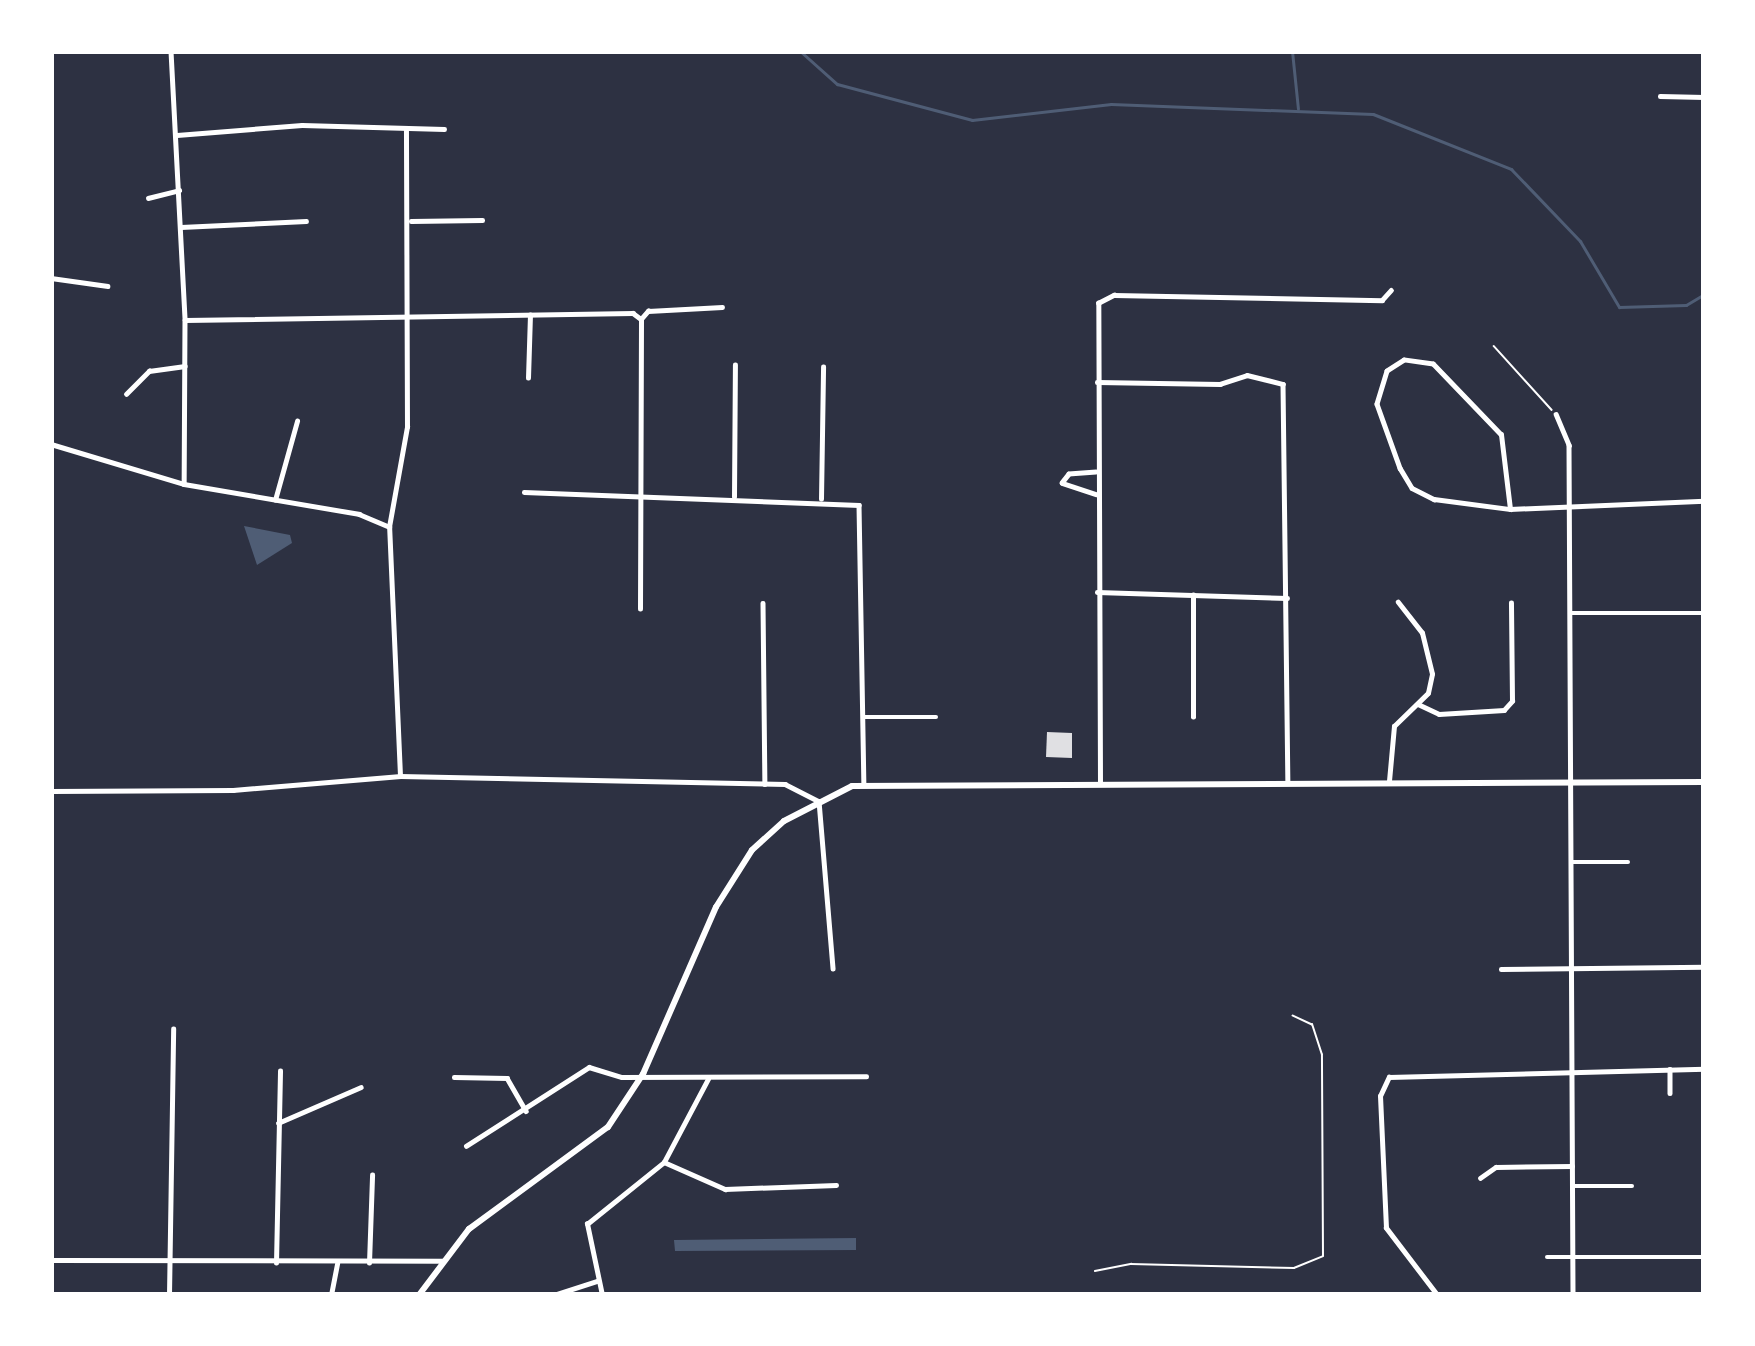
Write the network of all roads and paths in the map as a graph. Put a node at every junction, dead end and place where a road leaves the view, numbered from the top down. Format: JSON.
{"nodes":[{"id":1,"x":171,"y":51,"type":"edge"},
{"id":2,"x":1660,"y":96,"type":"dead end"},
{"id":3,"x":1704,"y":97,"type":"edge"},
{"id":4,"x":445,"y":129,"type":"dead end"},
{"id":5,"x":406,"y":131,"type":"junction"},
{"id":6,"x":176,"y":135,"type":"junction"},
{"id":7,"x":179,"y":190,"type":"junction"},
{"id":8,"x":148,"y":198,"type":"dead end"},
{"id":9,"x":306,"y":220,"type":"dead end"},
{"id":10,"x":482,"y":220,"type":"dead end"},
{"id":11,"x":411,"y":221,"type":"junction"},
{"id":12,"x":181,"y":227,"type":"junction"},
{"id":13,"x":51,"y":278,"type":"edge"},
{"id":14,"x":107,"y":286,"type":"dead end"},
{"id":15,"x":1391,"y":290,"type":"dead end"},
{"id":16,"x":722,"y":307,"type":"dead end"},
{"id":17,"x":530,"y":315,"type":"junction"},
{"id":18,"x":411,"y":317,"type":"junction"},
{"id":19,"x":641,"y":319,"type":"junction"},
{"id":20,"x":185,"y":320,"type":"junction"},
{"id":21,"x":1494,"y":346,"type":"dead end"},
{"id":22,"x":736,"y":365,"type":"dead end"},
{"id":23,"x":185,"y":367,"type":"junction"},
{"id":24,"x":823,"y":367,"type":"dead end"},
{"id":25,"x":528,"y":377,"type":"dead end"},
{"id":26,"x":1097,"y":382,"type":"junction"},
{"id":27,"x":126,"y":394,"type":"dead end"},
{"id":28,"x":1556,"y":414,"type":"joint"},
{"id":29,"x":297,"y":421,"type":"dead end"},
{"id":30,"x":51,"y":444,"type":"edge"},
{"id":31,"x":1096,"y":472,"type":"junction"},
{"id":32,"x":184,"y":484,"type":"junction"},
{"id":33,"x":524,"y":492,"type":"dead end"},
{"id":34,"x":1096,"y":494,"type":"junction"},
{"id":35,"x":734,"y":499,"type":"junction"},
{"id":36,"x":821,"y":499,"type":"junction"},
{"id":37,"x":275,"y":500,"type":"junction"},
{"id":38,"x":640,"y":500,"type":"junction"},
{"id":39,"x":1704,"y":500,"type":"edge"},
{"id":40,"x":1569,"y":506,"type":"junction"},
{"id":41,"x":1510,"y":508,"type":"junction"},
{"id":42,"x":388,"y":526,"type":"junction"},
{"id":43,"x":1097,"y":592,"type":"junction"},
{"id":44,"x":1193,"y":595,"type":"junction"},
{"id":45,"x":1287,"y":598,"type":"junction"},
{"id":46,"x":1398,"y":602,"type":"dead end"},
{"id":47,"x":764,"y":603,"type":"dead end"},
{"id":48,"x":1511,"y":603,"type":"dead end"},
{"id":49,"x":640,"y":609,"type":"dead end"},
{"id":50,"x":1704,"y":613,"type":"edge"},
{"id":51,"x":1571,"y":614,"type":"junction"},
{"id":52,"x":1418,"y":704,"type":"junction"},
{"id":53,"x":864,"y":717,"type":"junction"},
{"id":54,"x":936,"y":717,"type":"dead end"},
{"id":55,"x":1193,"y":717,"type":"dead end"},
{"id":56,"x":400,"y":776,"type":"junction"},
{"id":57,"x":1390,"y":781,"type":"junction"},
{"id":58,"x":1569,"y":781,"type":"junction"},
{"id":59,"x":1704,"y":782,"type":"edge"},
{"id":60,"x":864,"y":783,"type":"junction"},
{"id":61,"x":1288,"y":783,"type":"junction"},
{"id":62,"x":765,"y":784,"type":"junction"},
{"id":63,"x":1100,"y":784,"type":"junction"},
{"id":64,"x":51,"y":790,"type":"edge"},
{"id":65,"x":819,"y":801,"type":"junction"},
{"id":66,"x":1571,"y":862,"type":"junction"},
{"id":67,"x":1628,"y":862,"type":"dead end"},
{"id":68,"x":1573,"y":966,"type":"junction"},
{"id":69,"x":1704,"y":967,"type":"edge"},
{"id":70,"x":833,"y":968,"type":"dead end"},
{"id":71,"x":1501,"y":970,"type":"dead end"},
{"id":72,"x":1293,"y":1016,"type":"dead end"},
{"id":73,"x":173,"y":1029,"type":"dead end"},
{"id":74,"x":1704,"y":1069,"type":"edge"},
{"id":75,"x":1573,"y":1070,"type":"junction"},
{"id":76,"x":1670,"y":1070,"type":"junction"},
{"id":77,"x":280,"y":1071,"type":"dead end"},
{"id":78,"x":643,"y":1074,"type":"junction"},
{"id":79,"x":866,"y":1076,"type":"dead end"},
{"id":80,"x":454,"y":1077,"type":"dead end"},
{"id":81,"x":708,"y":1079,"type":"junction"},
{"id":82,"x":361,"y":1088,"type":"dead end"},
{"id":83,"x":1670,"y":1093,"type":"dead end"},
{"id":84,"x":526,"y":1111,"type":"junction"},
{"id":85,"x":278,"y":1124,"type":"junction"},
{"id":86,"x":466,"y":1145,"type":"dead end"},
{"id":87,"x":664,"y":1162,"type":"junction"},
{"id":88,"x":1572,"y":1166,"type":"junction"},
{"id":89,"x":372,"y":1174,"type":"dead end"},
{"id":90,"x":1480,"y":1178,"type":"dead end"},
{"id":91,"x":836,"y":1185,"type":"dead end"},
{"id":92,"x":1572,"y":1186,"type":"junction"},
{"id":93,"x":1631,"y":1186,"type":"dead end"},
{"id":94,"x":1546,"y":1257,"type":"dead end"},
{"id":95,"x":1573,"y":1257,"type":"junction"},
{"id":96,"x":1704,"y":1257,"type":"edge"},
{"id":97,"x":51,"y":1260,"type":"edge"},
{"id":98,"x":443,"y":1261,"type":"junction"},
{"id":99,"x":168,"y":1262,"type":"junction"},
{"id":100,"x":276,"y":1263,"type":"junction"},
{"id":101,"x":369,"y":1263,"type":"junction"},
{"id":102,"x":337,"y":1264,"type":"junction"},
{"id":103,"x":1095,"y":1271,"type":"dead end"},
{"id":104,"x":597,"y":1281,"type":"junction"},
{"id":105,"x":169,"y":1295,"type":"edge"},
{"id":106,"x":331,"y":1295,"type":"edge"},
{"id":107,"x":419,"y":1295,"type":"edge"},
{"id":108,"x":554,"y":1295,"type":"edge"},
{"id":109,"x":602,"y":1295,"type":"edge"},
{"id":110,"x":1437,"y":1295,"type":"edge"},
{"id":111,"x":1574,"y":1295,"type":"edge"}],
"edges":[{"from":1,"to":6,"type":"street"},
{"from":2,"to":3,"type":"street"},
{"from":4,"to":5,"type":"street"},
{"from":5,"to":6,"type":"street"},
{"from":5,"to":11,"type":"street"},
{"from":6,"to":7,"type":"street"},
{"from":7,"to":8,"type":"street"},
{"from":7,"to":12,"type":"street"},
{"from":9,"to":12,"type":"street"},
{"from":10,"to":11,"type":"street"},
{"from":11,"to":18,"type":"street"},
{"from":12,"to":20,"type":"street"},
{"from":13,"to":14,"type":"street"},
{"from":15,"to":26,"type":"street"},
{"from":16,"to":19,"type":"street"},
{"from":17,"to":18,"type":"street"},
{"from":17,"to":19,"type":"street"},
{"from":17,"to":25,"type":"street"},
{"from":18,"to":20,"type":"street"},
{"from":18,"to":42,"type":"street"},
{"from":19,"to":38,"type":"street"},
{"from":20,"to":23,"type":"street"},
{"from":21,"to":28,"type":"lane"},
{"from":22,"to":35,"type":"street"},
{"from":23,"to":27,"type":"street"},
{"from":23,"to":32,"type":"street"},
{"from":24,"to":36,"type":"street"},
{"from":26,"to":31,"type":"street"},
{"from":26,"to":45,"type":"street"},
{"from":28,"to":40,"type":"street"},
{"from":29,"to":37,"type":"street"},
{"from":30,"to":32,"type":"street"},
{"from":31,"to":34,"type":"street"},
{"from":31,"to":34,"type":"street"},
{"from":32,"to":37,"type":"street"},
{"from":33,"to":38,"type":"street"},
{"from":34,"to":43,"type":"street"},
{"from":35,"to":36,"type":"street"},
{"from":35,"to":38,"type":"street"},
{"from":36,"to":53,"type":"street"},
{"from":37,"to":42,"type":"street"},
{"from":38,"to":49,"type":"street"},
{"from":39,"to":40,"type":"street"},
{"from":40,"to":41,"type":"street"},
{"from":40,"to":51,"type":"street"},
{"from":41,"to":41,"type":"street"},
{"from":42,"to":56,"type":"street"},
{"from":43,"to":44,"type":"street"},
{"from":43,"to":63,"type":"street"},
{"from":44,"to":45,"type":"street"},
{"from":44,"to":55,"type":"street"},
{"from":45,"to":61,"type":"street"},
{"from":46,"to":52,"type":"street"},
{"from":47,"to":62,"type":"street"},
{"from":48,"to":52,"type":"street"},
{"from":50,"to":51,"type":"street"},
{"from":51,"to":58,"type":"street"},
{"from":52,"to":57,"type":"street"},
{"from":53,"to":54,"type":"street"},
{"from":53,"to":60,"type":"street"},
{"from":56,"to":62,"type":"street"},
{"from":56,"to":64,"type":"street"},
{"from":57,"to":58,"type":"main road"},
{"from":57,"to":61,"type":"main road"},
{"from":58,"to":59,"type":"main road"},
{"from":58,"to":66,"type":"street"},
{"from":60,"to":63,"type":"main road"},
{"from":60,"to":65,"type":"main road"},
{"from":61,"to":63,"type":"main road"},
{"from":62,"to":65,"type":"street"},
{"from":65,"to":70,"type":"street"},
{"from":65,"to":78,"type":"main road"},
{"from":66,"to":67,"type":"street"},
{"from":66,"to":68,"type":"street"},
{"from":68,"to":69,"type":"street"},
{"from":68,"to":71,"type":"street"},
{"from":68,"to":75,"type":"street"},
{"from":72,"to":103,"type":"path"},
{"from":73,"to":99,"type":"street"},
{"from":74,"to":76,"type":"street"},
{"from":75,"to":76,"type":"street"},
{"from":75,"to":88,"type":"street"},
{"from":75,"to":110,"type":"street"},
{"from":76,"to":83,"type":"street"},
{"from":77,"to":85,"type":"street"},
{"from":78,"to":81,"type":"street"},
{"from":78,"to":84,"type":"street"},
{"from":78,"to":98,"type":"main road"},
{"from":79,"to":81,"type":"street"},
{"from":80,"to":84,"type":"street"},
{"from":81,"to":87,"type":"street"},
{"from":82,"to":85,"type":"street"},
{"from":84,"to":86,"type":"street"},
{"from":85,"to":100,"type":"street"},
{"from":87,"to":91,"type":"street"},
{"from":87,"to":104,"type":"street"},
{"from":88,"to":90,"type":"street"},
{"from":88,"to":92,"type":"street"},
{"from":89,"to":101,"type":"street"},
{"from":92,"to":93,"type":"street"},
{"from":92,"to":95,"type":"street"},
{"from":94,"to":95,"type":"street"},
{"from":95,"to":96,"type":"street"},
{"from":95,"to":111,"type":"street"},
{"from":97,"to":99,"type":"street"},
{"from":98,"to":101,"type":"street"},
{"from":98,"to":107,"type":"main road"},
{"from":99,"to":100,"type":"street"},
{"from":99,"to":105,"type":"street"},
{"from":100,"to":102,"type":"street"},
{"from":101,"to":102,"type":"street"},
{"from":102,"to":106,"type":"street"},
{"from":104,"to":108,"type":"street"},
{"from":104,"to":109,"type":"street"}]}
